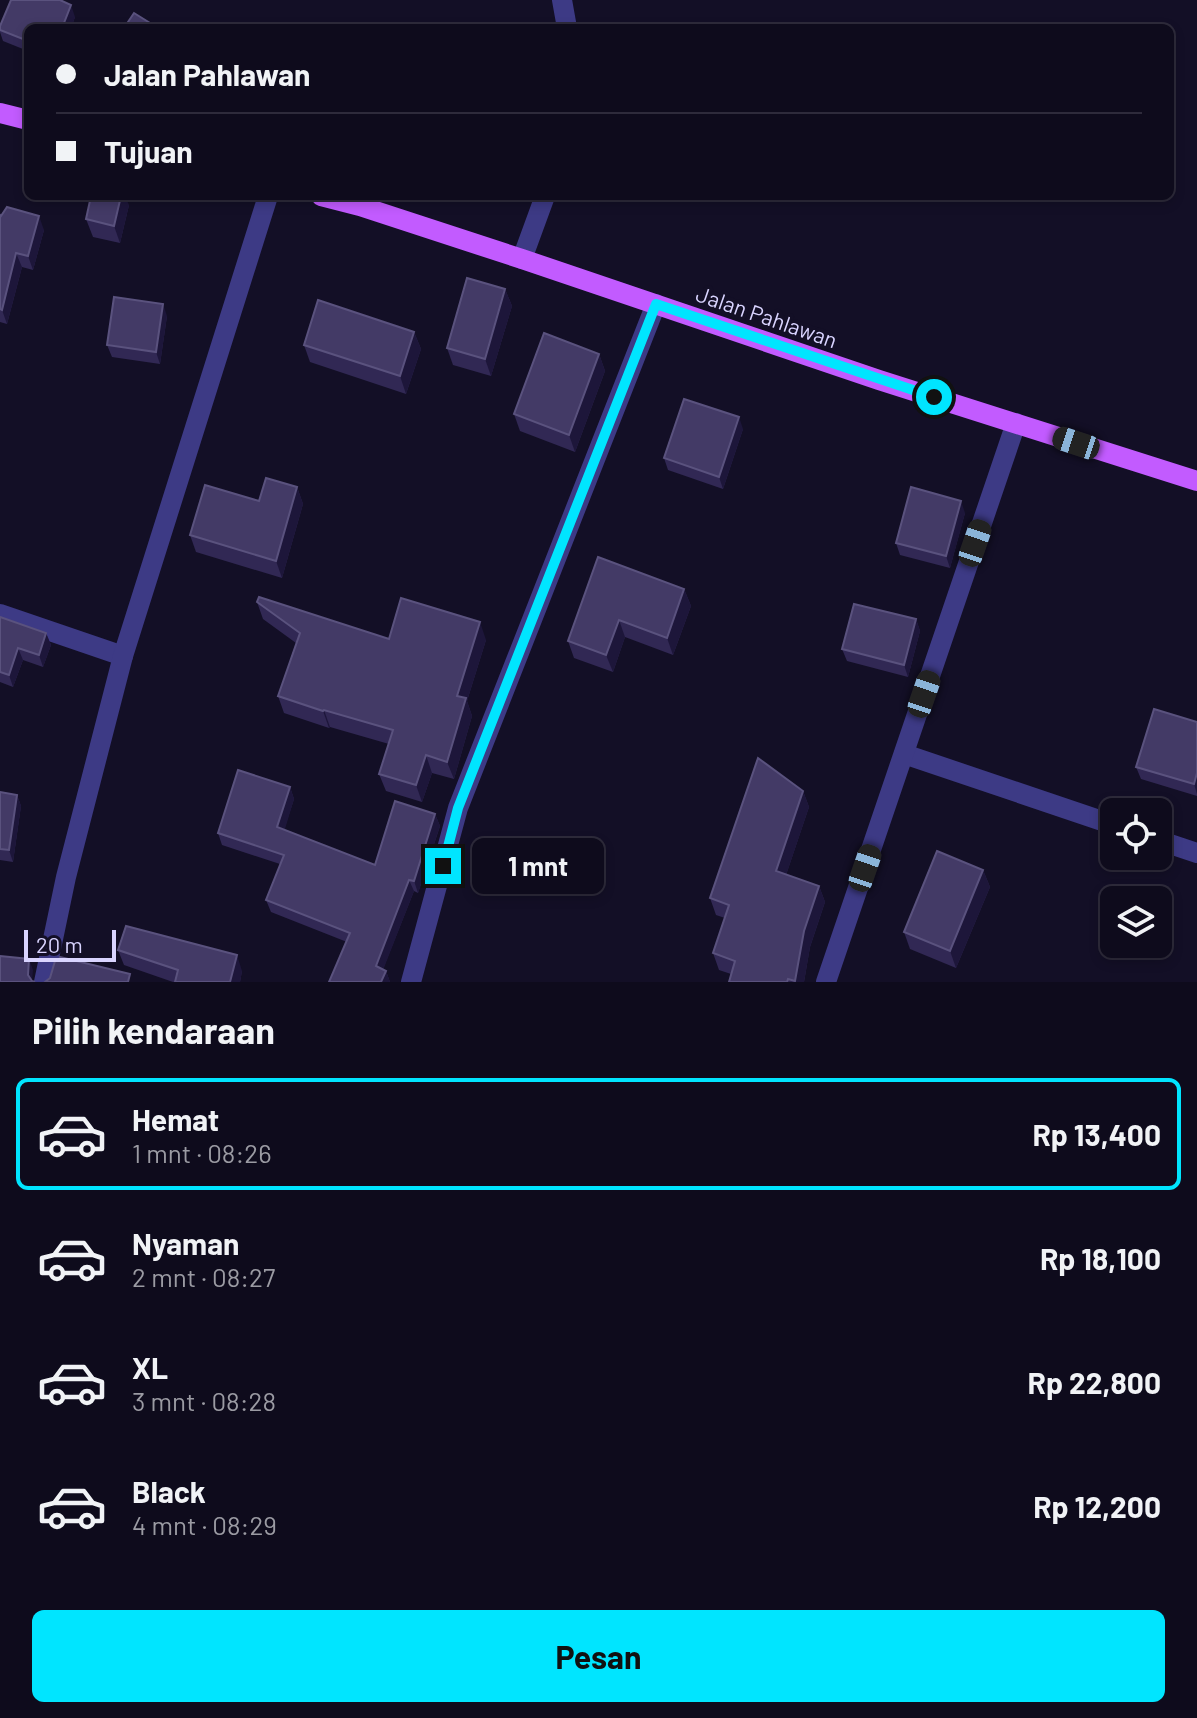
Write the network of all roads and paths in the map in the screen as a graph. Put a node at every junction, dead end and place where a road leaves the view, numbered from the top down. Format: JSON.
{"nodes":[{"id":1,"x":562,"y":0,"type":"edge"},
{"id":2,"x":566,"y":24,"type":"edge"},
{"id":3,"x":0,"y":113,"type":"edge"},
{"id":4,"x":24,"y":119,"type":"edge"},
{"id":5,"x":267,"y":200,"type":"edge"},
{"id":6,"x":337,"y":200,"type":"edge"},
{"id":7,"x":544,"y":200,"type":"edge"},
{"id":8,"x":522,"y":259,"type":"junction"},
{"id":9,"x":656,"y":304,"type":"junction"},
{"id":10,"x":1016,"y":423,"type":"junction"},
{"id":11,"x":1197,"y":481,"type":"edge"},
{"id":12,"x":0,"y":614,"type":"edge"},
{"id":13,"x":123,"y":656,"type":"junction"},
{"id":14,"x":904,"y":754,"type":"junction"},
{"id":15,"x":1100,"y":820,"type":"edge"},
{"id":16,"x":1172,"y":845,"type":"edge"},
{"id":17,"x":1197,"y":853,"type":"edge"},
{"id":18,"x":44,"y":982,"type":"edge"},
{"id":19,"x":411,"y":982,"type":"edge"},
{"id":20,"x":826,"y":982,"type":"edge"}],
"edges":[{"from":1,"to":2,"type":"street"},
{"from":3,"to":4,"type":"main road"},
{"from":5,"to":13,"type":"street"},
{"from":6,"to":8,"type":"main road","name":"Jalan Pahlawan"},
{"from":7,"to":8,"type":"street"},
{"from":8,"to":9,"type":"main road","name":"Jalan Pahlawan"},
{"from":9,"to":10,"type":"main road","name":"Jalan Pahlawan"},
{"from":9,"to":19,"type":"street"},
{"from":10,"to":11,"type":"main road","name":"Jalan Pahlawan"},
{"from":10,"to":14,"type":"street"},
{"from":12,"to":13,"type":"street"},
{"from":13,"to":18,"type":"street"},
{"from":14,"to":15,"type":"street"},
{"from":14,"to":20,"type":"street"},
{"from":16,"to":17,"type":"street"}]}
